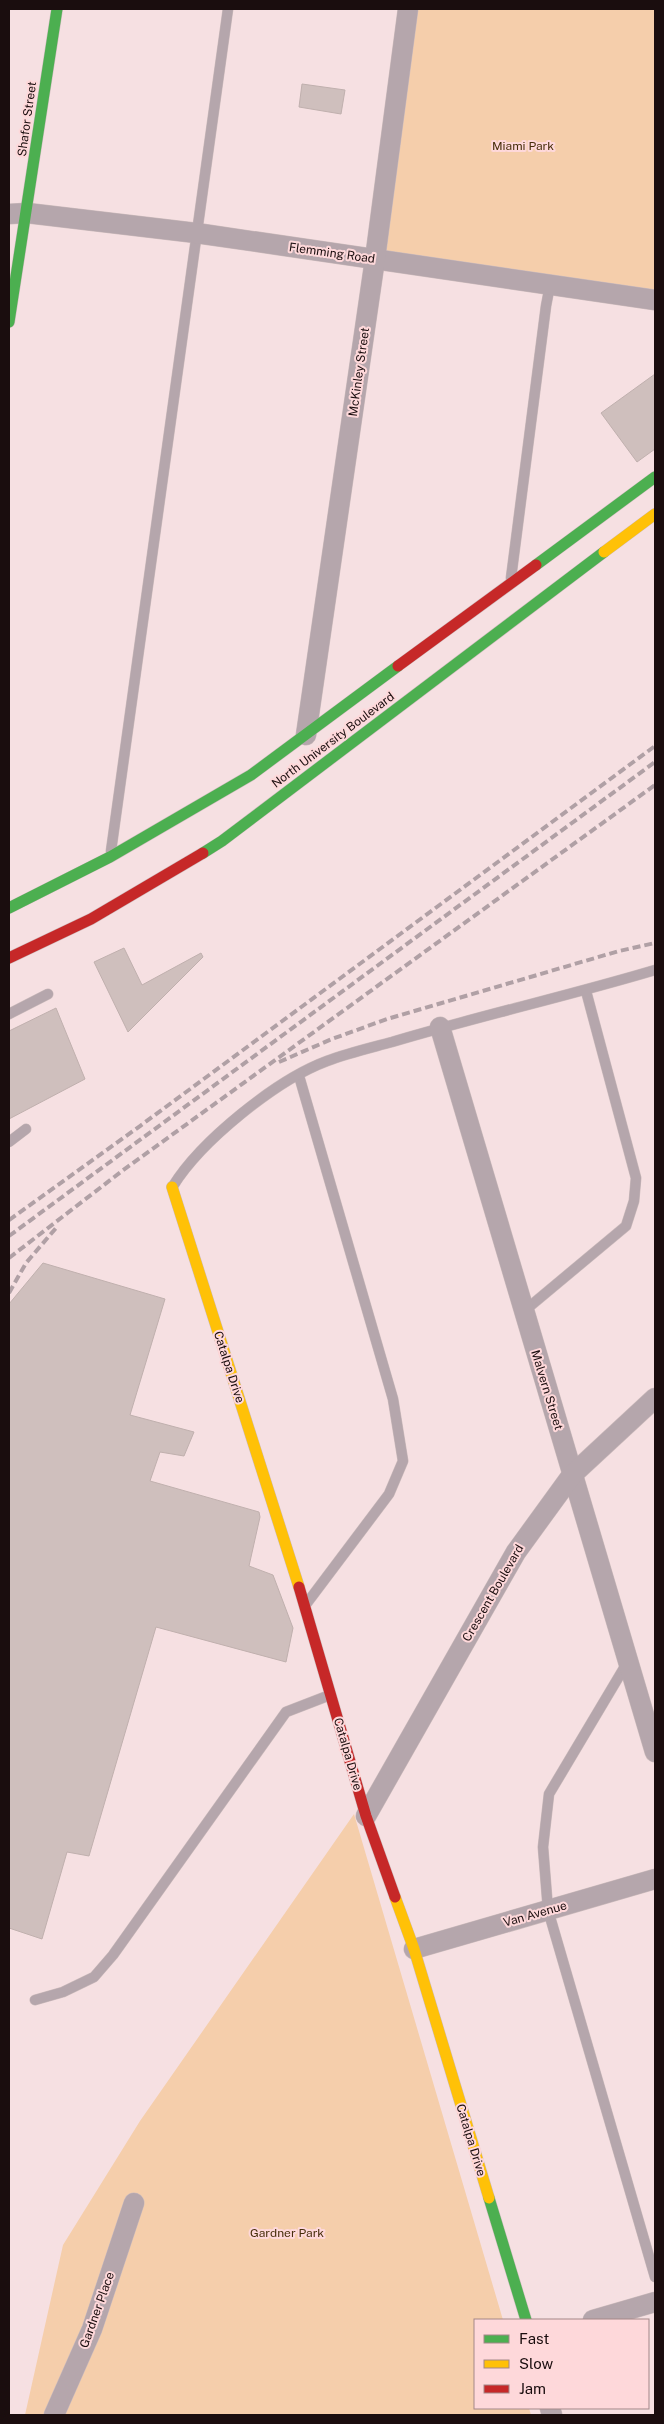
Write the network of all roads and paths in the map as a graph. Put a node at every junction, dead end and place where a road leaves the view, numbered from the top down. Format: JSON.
{"nodes":[{"id":1,"x":57,"y":9,"type":"edge"},
{"id":2,"x":228,"y":9,"type":"edge"},
{"id":3,"x":408,"y":9,"type":"edge"},
{"id":4,"x":18,"y":213,"type":"edge"},
{"id":5,"x":196,"y":233,"type":"junction"},
{"id":6,"x":375,"y":259,"type":"junction"},
{"id":7,"x":550,"y":285,"type":"junction"},
{"id":8,"x":655,"y":300,"type":"edge"},
{"id":9,"x":9,"y":322,"type":"edge"},
{"id":10,"x":655,"y":477,"type":"edge"},
{"id":11,"x":655,"y":514,"type":"edge"},
{"id":12,"x":510,"y":584,"type":"junction"},
{"id":13,"x":306,"y":735,"type":"junction"},
{"id":14,"x":110,"y":857,"type":"junction"},
{"id":15,"x":9,"y":908,"type":"edge"},
{"id":16,"x":9,"y":958,"type":"edge"},
{"id":17,"x":655,"y":970,"type":"edge"},
{"id":18,"x":586,"y":991,"type":"junction"},
{"id":19,"x":48,"y":994,"type":"dead end"},
{"id":20,"x":9,"y":1014,"type":"edge"},
{"id":21,"x":440,"y":1027,"type":"junction"},
{"id":22,"x":299,"y":1076,"type":"junction"},
{"id":23,"x":26,"y":1129,"type":"dead end"},
{"id":24,"x":9,"y":1142,"type":"edge"},
{"id":25,"x":172,"y":1187,"type":"joint"},
{"id":26,"x":523,"y":1312,"type":"junction"},
{"id":27,"x":655,"y":1398,"type":"edge"},
{"id":28,"x":572,"y":1474,"type":"junction"},
{"id":29,"x":305,"y":1606,"type":"junction"},
{"id":30,"x":628,"y":1662,"type":"junction"},
{"id":31,"x":331,"y":1695,"type":"junction"},
{"id":32,"x":655,"y":1752,"type":"edge"},
{"id":33,"x":366,"y":1816,"type":"junction"},
{"id":34,"x":655,"y":1879,"type":"edge"},
{"id":35,"x":548,"y":1910,"type":"junction"},
{"id":36,"x":414,"y":1949,"type":"junction"},
{"id":37,"x":35,"y":2000,"type":"dead end"},
{"id":38,"x":134,"y":2203,"type":"dead end"},
{"id":39,"x":655,"y":2277,"type":"edge"},
{"id":40,"x":655,"y":2302,"type":"edge"},
{"id":41,"x":526,"y":2319,"type":"edge"},
{"id":42,"x":597,"y":2319,"type":"edge"},
{"id":43,"x":54,"y":2415,"type":"edge"}],
"edges":[{"from":1,"to":4,"type":"main road","name":"Shafor Street"},
{"from":2,"to":5,"type":"lane"},
{"from":3,"to":6,"type":"street","name":"McKinley Street"},
{"from":4,"to":5,"type":"street","name":"Flemming Road"},
{"from":4,"to":9,"type":"main road","name":"Shafor Street"},
{"from":5,"to":6,"type":"street","name":"Flemming Road"},
{"from":5,"to":14,"type":"lane"},
{"from":6,"to":7,"type":"street","name":"Flemming Road"},
{"from":6,"to":13,"type":"street","name":"McKinley Street"},
{"from":7,"to":8,"type":"street","name":"Flemming Road"},
{"from":7,"to":12,"type":"lane"},
{"from":10,"to":12,"type":"main road","name":"North University Boulevard"},
{"from":11,"to":16,"type":"main road","name":"North University Boulevard"},
{"from":12,"to":13,"type":"main road","name":"North University Boulevard"},
{"from":13,"to":14,"type":"main road","name":"North University Boulevard"},
{"from":14,"to":15,"type":"main road","name":"North University Boulevard"},
{"from":17,"to":18,"type":"lane"},
{"from":18,"to":21,"type":"lane"},
{"from":18,"to":26,"type":"lane"},
{"from":19,"to":20,"type":"lane"},
{"from":21,"to":22,"type":"lane"},
{"from":21,"to":26,"type":"street","name":"Malvern Street"},
{"from":22,"to":25,"type":"lane"},
{"from":22,"to":29,"type":"lane"},
{"from":23,"to":24,"type":"lane"},
{"from":25,"to":29,"type":"main road","name":"Catalpa Drive"},
{"from":26,"to":28,"type":"street","name":"Malvern Street"},
{"from":27,"to":28,"type":"street","name":"Crescent Boulevard"},
{"from":28,"to":30,"type":"street","name":"Malvern Street"},
{"from":28,"to":33,"type":"street","name":"Crescent Boulevard"},
{"from":29,"to":31,"type":"main road","name":"Catalpa Drive"},
{"from":30,"to":32,"type":"street","name":"Malvern Street"},
{"from":30,"to":35,"type":"lane"},
{"from":31,"to":33,"type":"main road","name":"Catalpa Drive"},
{"from":31,"to":37,"type":"lane"},
{"from":33,"to":36,"type":"main road","name":"Catalpa Drive"},
{"from":34,"to":35,"type":"street","name":"Van Avenue"},
{"from":35,"to":36,"type":"street","name":"Van Avenue"},
{"from":35,"to":39,"type":"lane"},
{"from":36,"to":41,"type":"main road","name":"Catalpa Drive"},
{"from":38,"to":43,"type":"street","name":"Gardner Place"},
{"from":40,"to":42,"type":"street"}]}
